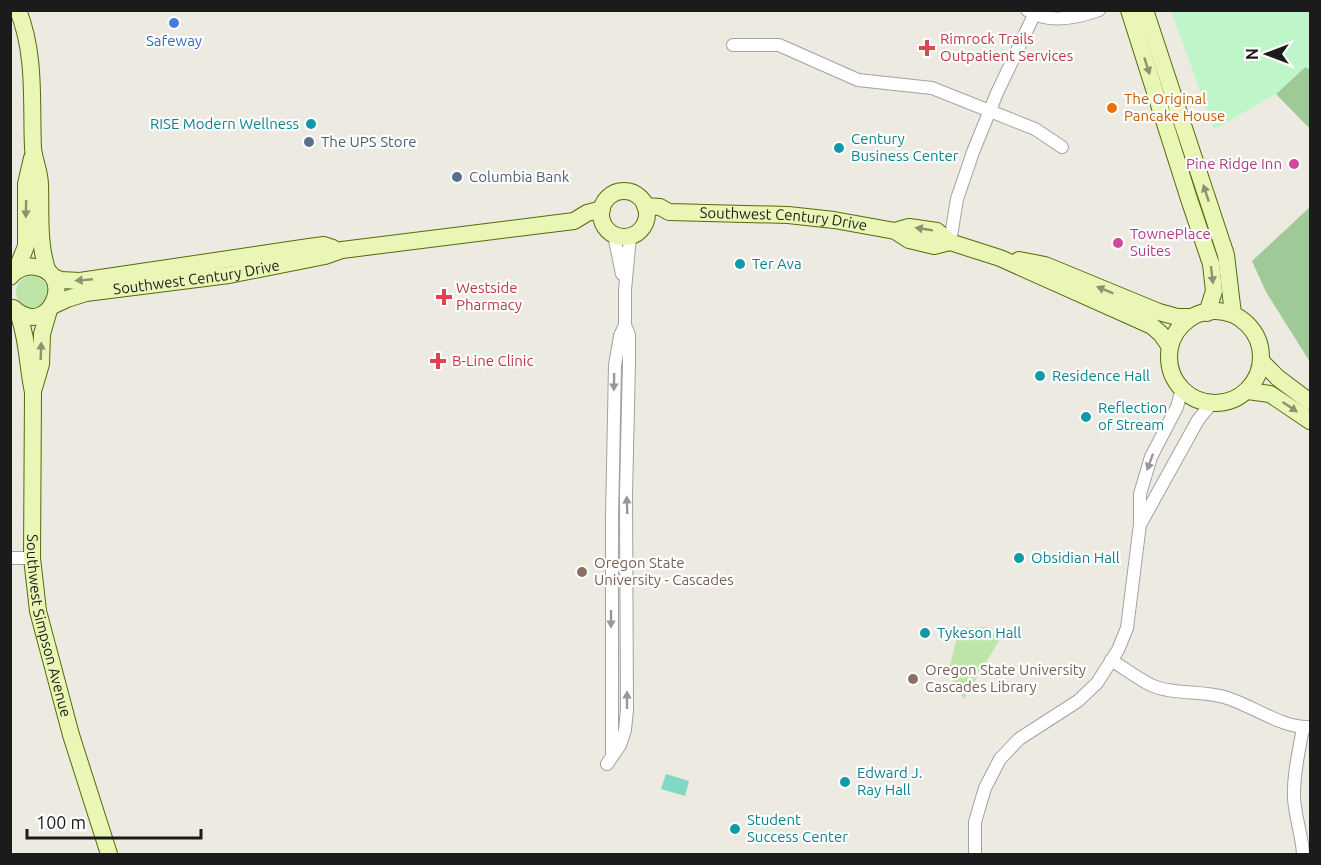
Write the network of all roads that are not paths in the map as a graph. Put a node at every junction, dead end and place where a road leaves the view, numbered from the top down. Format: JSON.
{"nodes":[{"id":1,"x":18,"y":10,"type":"edge"},
{"id":2,"x":1099,"y":10,"type":"edge"},
{"id":3,"x":1129,"y":10,"type":"edge"},
{"id":4,"x":1145,"y":10,"type":"edge"},
{"id":5,"x":1031,"y":13,"type":"edge"},
{"id":6,"x":733,"y":45,"type":"dead end"},
{"id":7,"x":990,"y":110,"type":"junction"},
{"id":8,"x":1062,"y":147,"type":"dead end"},
{"id":9,"x":33,"y":151,"type":"junction"},
{"id":10,"x":602,"y":209,"type":"junction"},
{"id":11,"x":646,"y":213,"type":"junction"},
{"id":12,"x":574,"y":221,"type":"junction"},
{"id":13,"x":617,"y":233,"type":"junction"},
{"id":14,"x":950,"y":242,"type":"junction"},
{"id":15,"x":342,"y":250,"type":"junction"},
{"id":16,"x":1000,"y":258,"type":"junction"},
{"id":17,"x":211,"y":261,"type":"junction"},
{"id":18,"x":13,"y":274,"type":"edge"},
{"id":19,"x":50,"y":274,"type":"junction"},
{"id":20,"x":158,"y":284,"type":"junction"},
{"id":21,"x":13,"y":308,"type":"edge"},
{"id":22,"x":50,"y":308,"type":"junction"},
{"id":23,"x":1207,"y":313,"type":"junction"},
{"id":24,"x":1233,"y":314,"type":"junction"},
{"id":25,"x":1189,"y":317,"type":"junction"},
{"id":26,"x":1170,"y":347,"type":"junction"},
{"id":27,"x":1262,"y":362,"type":"junction"},
{"id":28,"x":1182,"y":389,"type":"junction"},
{"id":29,"x":1248,"y":391,"type":"junction"},
{"id":30,"x":33,"y":392,"type":"junction"},
{"id":31,"x":1311,"y":402,"type":"edge"},
{"id":32,"x":1211,"y":404,"type":"junction"},
{"id":33,"x":1311,"y":421,"type":"edge"},
{"id":34,"x":1140,"y":524,"type":"junction"},
{"id":35,"x":10,"y":558,"type":"edge"},
{"id":36,"x":32,"y":558,"type":"junction"},
{"id":37,"x":1111,"y":660,"type":"junction"},
{"id":38,"x":1307,"y":727,"type":"edge"},
{"id":39,"x":610,"y":759,"type":"dead end"},
{"id":40,"x":108,"y":855,"type":"edge"},
{"id":41,"x":975,"y":855,"type":"edge"},
{"id":42,"x":1303,"y":855,"type":"edge"}],
"edges":[{"from":1,"to":9,"type":"street"},
{"from":2,"to":5,"type":"street"},
{"from":3,"to":23,"type":"street","one_way":true},
{"from":24,"to":4,"type":"street","one_way":true},
{"from":5,"to":7,"type":"street"},
{"from":6,"to":7,"type":"street"},
{"from":7,"to":8,"type":"street"},
{"from":7,"to":14,"type":"street"},
{"from":9,"to":18,"type":"street","one_way":true},
{"from":9,"to":19,"type":"street"},
{"from":10,"to":11,"type":"street","name":"Southwest Century Drive"},
{"from":10,"to":12,"type":"street","name":"Southwest Century Drive"},
{"from":10,"to":13,"type":"street"},
{"from":11,"to":13,"type":"street"},
{"from":11,"to":14,"type":"street","name":"Southwest Century Drive"},
{"from":12,"to":13,"type":"street","name":"Southwest Century Drive"},
{"from":12,"to":15,"type":"street","name":"Southwest Century Drive"},
{"from":13,"to":39,"type":"street"},
{"from":14,"to":16,"type":"street","name":"Southwest Century Drive"},
{"from":15,"to":17,"type":"street","name":"Southwest Century Drive"},
{"from":15,"to":20,"type":"street","name":"Southwest Century Drive"},
{"from":25,"to":16,"type":"street","name":"Southwest Century Drive","one_way":true},
{"from":16,"to":26,"type":"street","name":"Southwest Century Drive"},
{"from":17,"to":19,"type":"street","name":"Southwest Century Drive","one_way":true},
{"from":17,"to":20,"type":"street"},
{"from":18,"to":19,"type":"street","name":"Southwest Century Drive"},
{"from":19,"to":22,"type":"street","name":"Southwest Simpson Avenue"},
{"from":20,"to":22,"type":"street","name":"Southwest Century Drive"},
{"from":21,"to":22,"type":"street","name":"Southwest Century Drive"},
{"from":21,"to":30,"type":"street","name":"Southwest Simpson Avenue"},
{"from":30,"to":22,"type":"street","name":"Southwest Simpson Avenue","one_way":true},
{"from":23,"to":24,"type":"street"},
{"from":23,"to":25,"type":"street"},
{"from":24,"to":27,"type":"street"},
{"from":25,"to":26,"type":"street"},
{"from":26,"to":28,"type":"street"},
{"from":27,"to":29,"type":"street"},
{"from":27,"to":31,"type":"street"},
{"from":28,"to":32,"type":"street"},
{"from":28,"to":34,"type":"street","one_way":true},
{"from":29,"to":32,"type":"street"},
{"from":29,"to":33,"type":"street","one_way":true},
{"from":30,"to":36,"type":"street","name":"Southwest Simpson Avenue"},
{"from":32,"to":34,"type":"street"},
{"from":34,"to":37,"type":"street"},
{"from":35,"to":36,"type":"street"},
{"from":36,"to":40,"type":"street","name":"Southwest Simpson Avenue"},
{"from":37,"to":38,"type":"street"},
{"from":37,"to":41,"type":"street"},
{"from":38,"to":42,"type":"street"}]}
